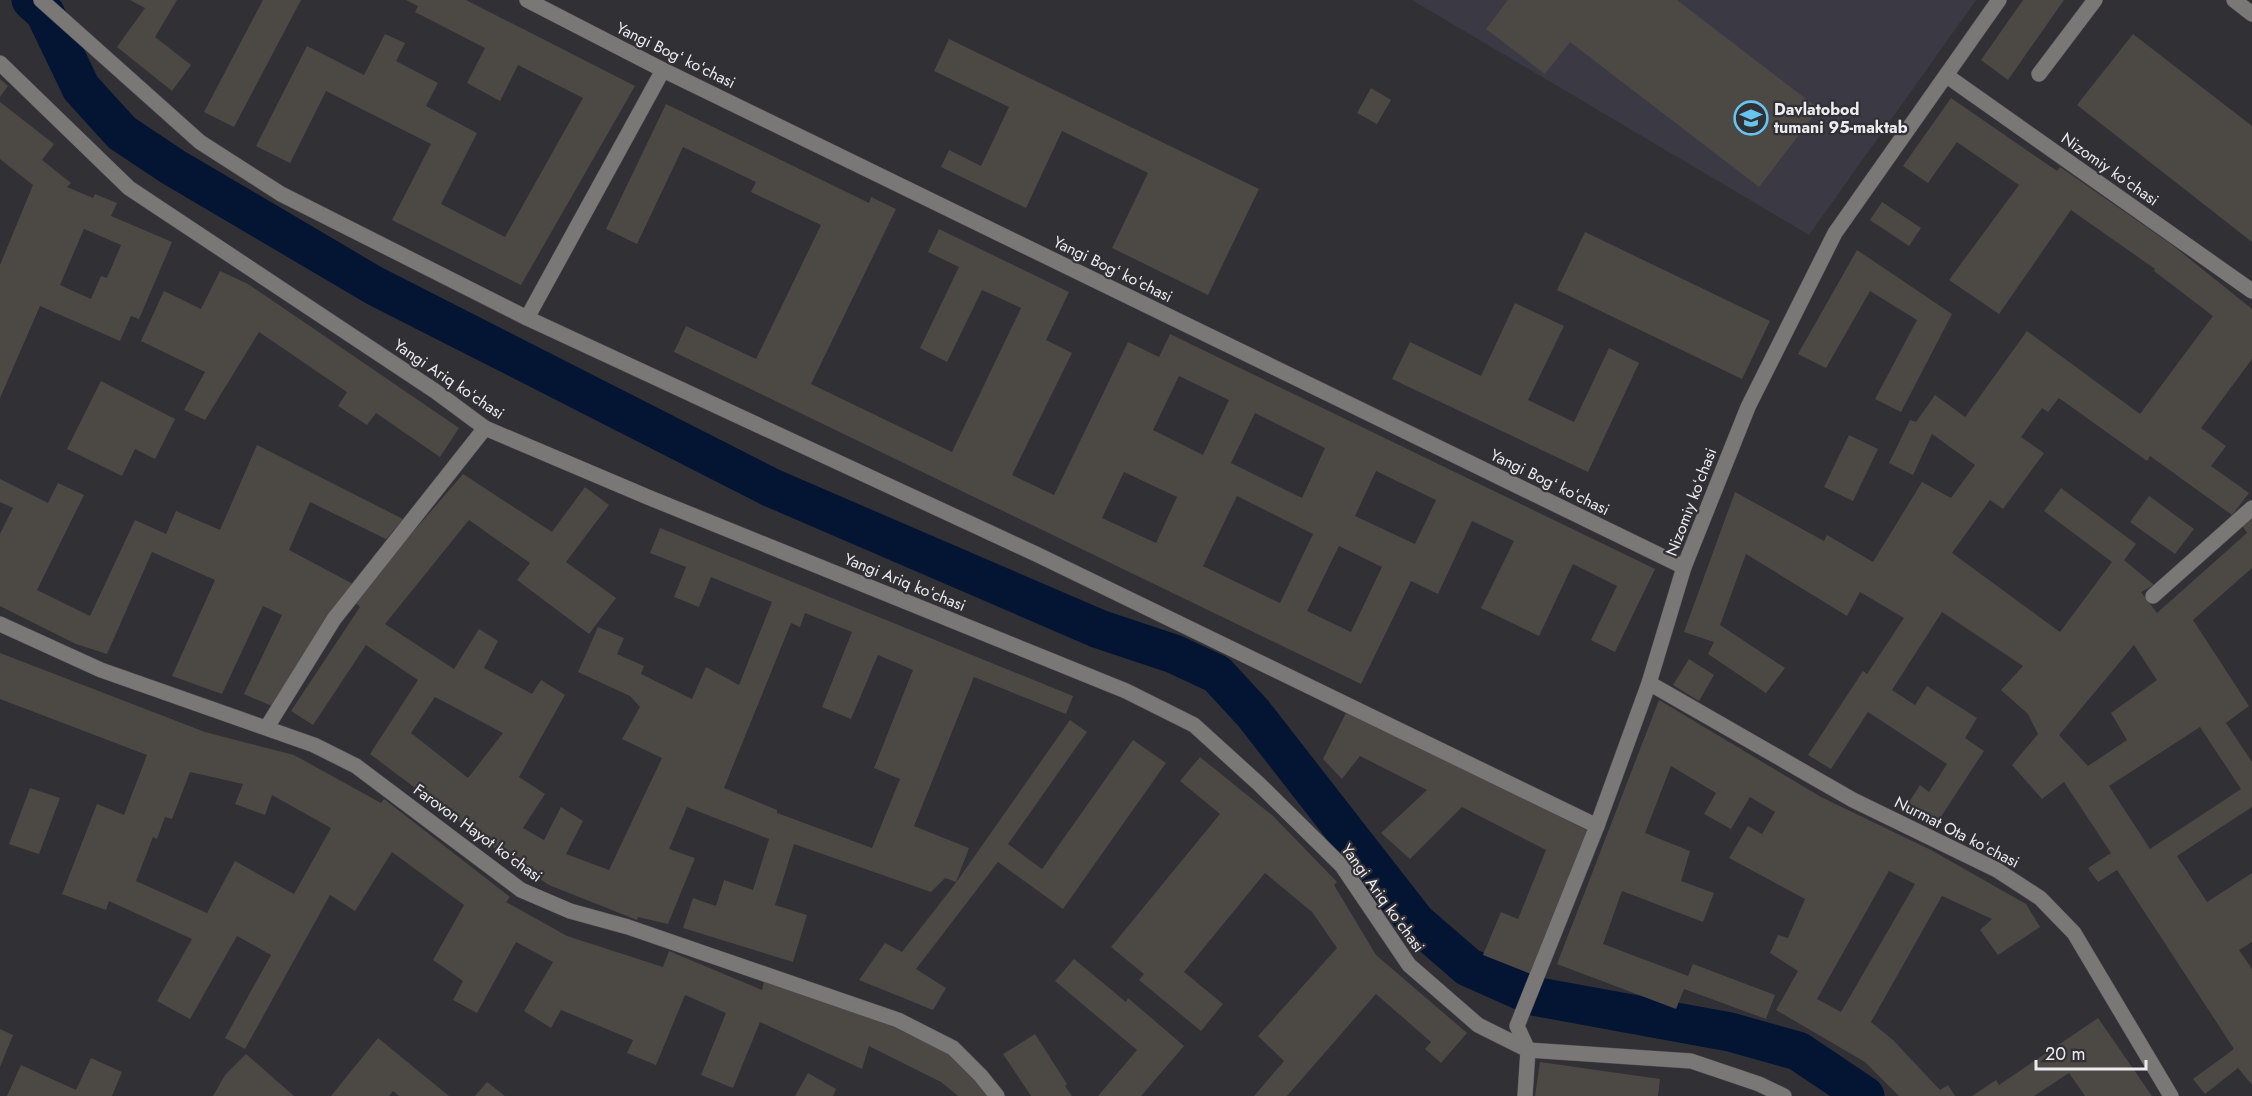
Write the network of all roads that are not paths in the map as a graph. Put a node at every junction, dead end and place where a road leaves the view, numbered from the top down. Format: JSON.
{"nodes":[{"id":1,"x":41,"y":0,"type":"edge"},
{"id":2,"x":527,"y":0,"type":"edge"},
{"id":3,"x":1999,"y":0,"type":"edge"},
{"id":4,"x":2096,"y":0,"type":"edge"},
{"id":5,"x":2234,"y":0,"type":"edge"},
{"id":6,"x":2252,"y":14,"type":"edge"},
{"id":7,"x":0,"y":63,"type":"edge"},
{"id":8,"x":663,"y":70,"type":"junction"},
{"id":9,"x":2039,"y":74,"type":"dead end"},
{"id":10,"x":1947,"y":76,"type":"junction"},
{"id":11,"x":2252,"y":291,"type":"edge"},
{"id":12,"x":527,"y":318,"type":"junction"},
{"id":13,"x":485,"y":428,"type":"junction"},
{"id":14,"x":2252,"y":508,"type":"edge"},
{"id":15,"x":1684,"y":567,"type":"junction"},
{"id":16,"x":2153,"y":596,"type":"dead end"},
{"id":17,"x":0,"y":624,"type":"edge"},
{"id":18,"x":1649,"y":683,"type":"junction"},
{"id":19,"x":267,"y":727,"type":"junction"},
{"id":20,"x":1597,"y":826,"type":"junction"},
{"id":21,"x":1528,"y":1050,"type":"junction"},
{"id":22,"x":997,"y":1096,"type":"edge"},
{"id":23,"x":1525,"y":1096,"type":"edge"},
{"id":24,"x":1784,"y":1096,"type":"edge"},
{"id":25,"x":2171,"y":1096,"type":"edge"}],
"edges":[{"from":1,"to":12,"type":"street"},
{"from":2,"to":8,"type":"street","name":"Yangi Bogʻ koʻchasi"},
{"from":3,"to":10,"type":"street","name":"Nizomiy koʻchasi"},
{"from":4,"to":9,"type":"street"},
{"from":5,"to":6,"type":"street"},
{"from":7,"to":13,"type":"street","name":"Yangi Ariq koʻchasi"},
{"from":8,"to":12,"type":"street"},
{"from":8,"to":15,"type":"street","name":"Yangi Bogʻ koʻchasi"},
{"from":10,"to":11,"type":"street","name":"Nizomiy koʻchasi"},
{"from":10,"to":15,"type":"street","name":"Nizomiy koʻchasi"},
{"from":12,"to":20,"type":"street"},
{"from":13,"to":19,"type":"street"},
{"from":13,"to":21,"type":"street","name":"Yangi Ariq koʻchasi"},
{"from":14,"to":16,"type":"street"},
{"from":15,"to":18,"type":"street","name":"Nizomiy koʻchasi"},
{"from":17,"to":19,"type":"street","name":"Farovon Hayot koʻchasi"},
{"from":18,"to":20,"type":"street","name":"Nizomiy koʻchasi"},
{"from":18,"to":25,"type":"street","name":"Nurmat Ota koʻchasi"},
{"from":19,"to":22,"type":"street","name":"Farovon Hayot koʻchasi"},
{"from":20,"to":21,"type":"street","name":"Nizomiy koʻchasi"},
{"from":21,"to":23,"type":"street"},
{"from":21,"to":24,"type":"street","name":"Yangi Ariq koʻchasi"}]}
